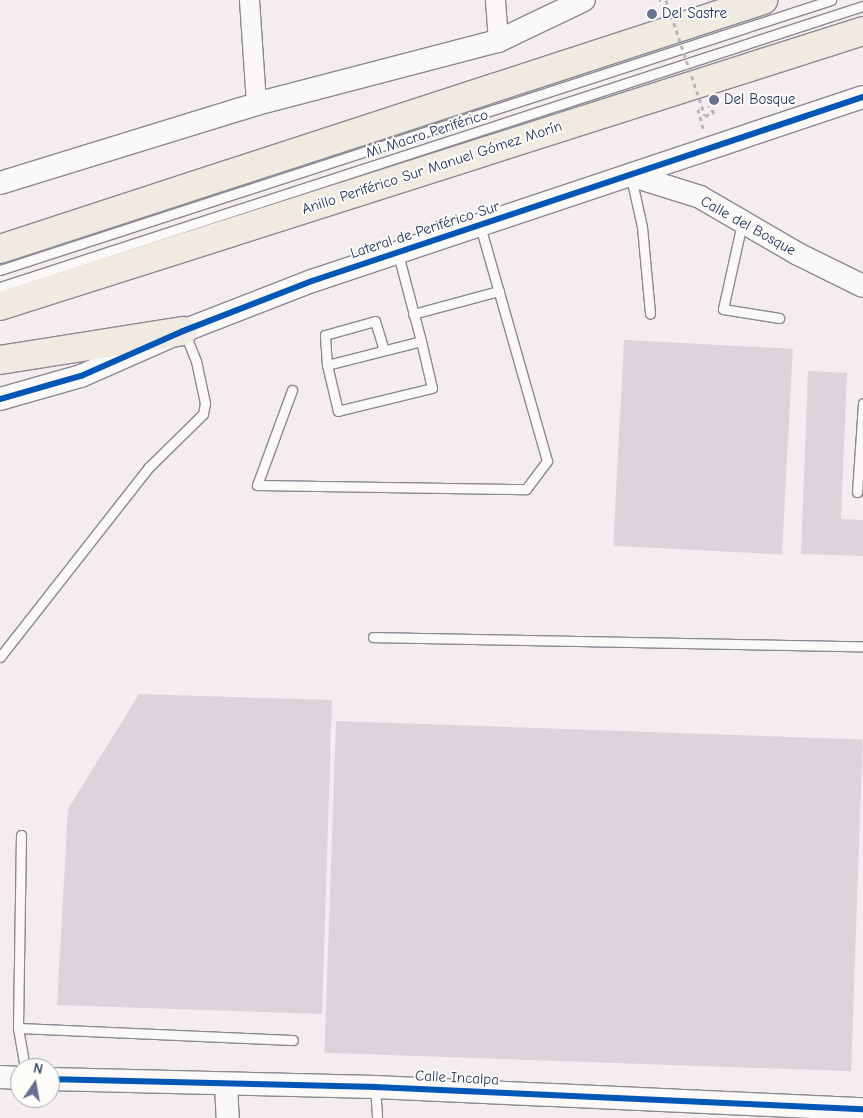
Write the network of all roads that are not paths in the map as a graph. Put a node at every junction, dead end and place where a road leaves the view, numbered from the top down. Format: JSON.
{"nodes":[{"id":1,"x":249,"y":0,"type":"edge"},
{"id":2,"x":495,"y":0,"type":"edge"},
{"id":3,"x":584,"y":0,"type":"edge"},
{"id":4,"x":763,"y":0,"type":"edge"},
{"id":5,"x":831,"y":0,"type":"edge"},
{"id":6,"x":863,"y":6,"type":"edge"},
{"id":7,"x":863,"y":31,"type":"edge"},
{"id":8,"x":498,"y":41,"type":"junction"},
{"id":9,"x":863,"y":97,"type":"edge"},
{"id":10,"x":256,"y":104,"type":"junction"},
{"id":11,"x":630,"y":175,"type":"junction"},
{"id":12,"x":0,"y":183,"type":"edge"},
{"id":13,"x":742,"y":222,"type":"junction"},
{"id":14,"x":480,"y":225,"type":"junction"},
{"id":15,"x":0,"y":249,"type":"edge"},
{"id":16,"x":397,"y":253,"type":"junction"},
{"id":17,"x":0,"y":270,"type":"edge"},
{"id":18,"x":863,"y":286,"type":"edge"},
{"id":19,"x":0,"y":287,"type":"edge"},
{"id":20,"x":499,"y":290,"type":"junction"},
{"id":21,"x":0,"y":306,"type":"edge"},
{"id":22,"x":413,"y":314,"type":"junction"},
{"id":23,"x":650,"y":314,"type":"dead end"},
{"id":24,"x":779,"y":318,"type":"dead end"},
{"id":25,"x":183,"y":331,"type":"junction"},
{"id":26,"x":420,"y":341,"type":"junction"},
{"id":27,"x":384,"y":350,"type":"junction"},
{"id":28,"x":0,"y":360,"type":"edge"},
{"id":29,"x":327,"y":365,"type":"junction"},
{"id":30,"x":292,"y":390,"type":"dead end"},
{"id":31,"x":0,"y":399,"type":"edge"},
{"id":32,"x":863,"y":403,"type":"edge"},
{"id":33,"x":857,"y":492,"type":"dead end"},
{"id":34,"x":373,"y":638,"type":"dead end"},
{"id":35,"x":863,"y":646,"type":"edge"},
{"id":36,"x":0,"y":657,"type":"edge"},
{"id":37,"x":21,"y":835,"type":"dead end"},
{"id":38,"x":18,"y":1028,"type":"junction"},
{"id":39,"x":293,"y":1040,"type":"dead end"},
{"id":40,"x":23,"y":1058,"type":"edge"},
{"id":41,"x":60,"y":1079,"type":"edge"},
{"id":42,"x":226,"y":1085,"type":"junction"},
{"id":43,"x":375,"y":1087,"type":"junction"},
{"id":44,"x":863,"y":1109,"type":"edge"},
{"id":45,"x":833,"y":1113,"type":"edge"},
{"id":46,"x":228,"y":1118,"type":"edge"},
{"id":47,"x":377,"y":1118,"type":"edge"}],
"edges":[{"from":1,"to":10,"type":"street"},
{"from":2,"to":8,"type":"street"},
{"from":3,"to":8,"type":"street"},
{"from":4,"to":15,"type":"highway"},
{"from":5,"to":17,"type":"lane","name":"Mi Macro Periférico"},
{"from":6,"to":19,"type":"lane","name":"Mi Macro Periférico"},
{"from":7,"to":21,"type":"highway","name":"Anillo Periférico Sur Manuel Gómez Morín"},
{"from":8,"to":10,"type":"street"},
{"from":9,"to":11,"type":"street","name":"Lateral de Periférico Sur"},
{"from":10,"to":12,"type":"street"},
{"from":11,"to":13,"type":"street","name":"Calle del Bosque"},
{"from":11,"to":14,"type":"street","name":"Lateral de Periférico Sur"},
{"from":11,"to":23,"type":"lane"},
{"from":13,"to":18,"type":"street","name":"Calle del Bosque"},
{"from":13,"to":24,"type":"lane"},
{"from":14,"to":16,"type":"street","name":"Lateral de Periférico Sur"},
{"from":14,"to":20,"type":"lane"},
{"from":16,"to":22,"type":"lane"},
{"from":16,"to":25,"type":"street","name":"Lateral de Periférico Sur"},
{"from":20,"to":22,"type":"lane"},
{"from":20,"to":30,"type":"lane"},
{"from":22,"to":26,"type":"lane"},
{"from":25,"to":28,"type":"highway"},
{"from":25,"to":31,"type":"street","name":"Lateral de Periférico Sur"},
{"from":25,"to":36,"type":"lane"},
{"from":26,"to":27,"type":"lane"},
{"from":26,"to":29,"type":"lane"},
{"from":27,"to":29,"type":"lane"},
{"from":27,"to":29,"type":"lane"},
{"from":32,"to":33,"type":"lane"},
{"from":34,"to":35,"type":"lane"},
{"from":37,"to":38,"type":"lane"},
{"from":38,"to":39,"type":"lane"},
{"from":38,"to":40,"type":"lane"},
{"from":41,"to":42,"type":"street","name":"Calle Incalpa"},
{"from":42,"to":43,"type":"street","name":"Calle Incalpa"},
{"from":42,"to":46,"type":"street"},
{"from":43,"to":45,"type":"street","name":"Calle Incalpa"},
{"from":43,"to":47,"type":"lane"},
{"from":44,"to":45,"type":"street","name":"Calle Incalpa"}]}
